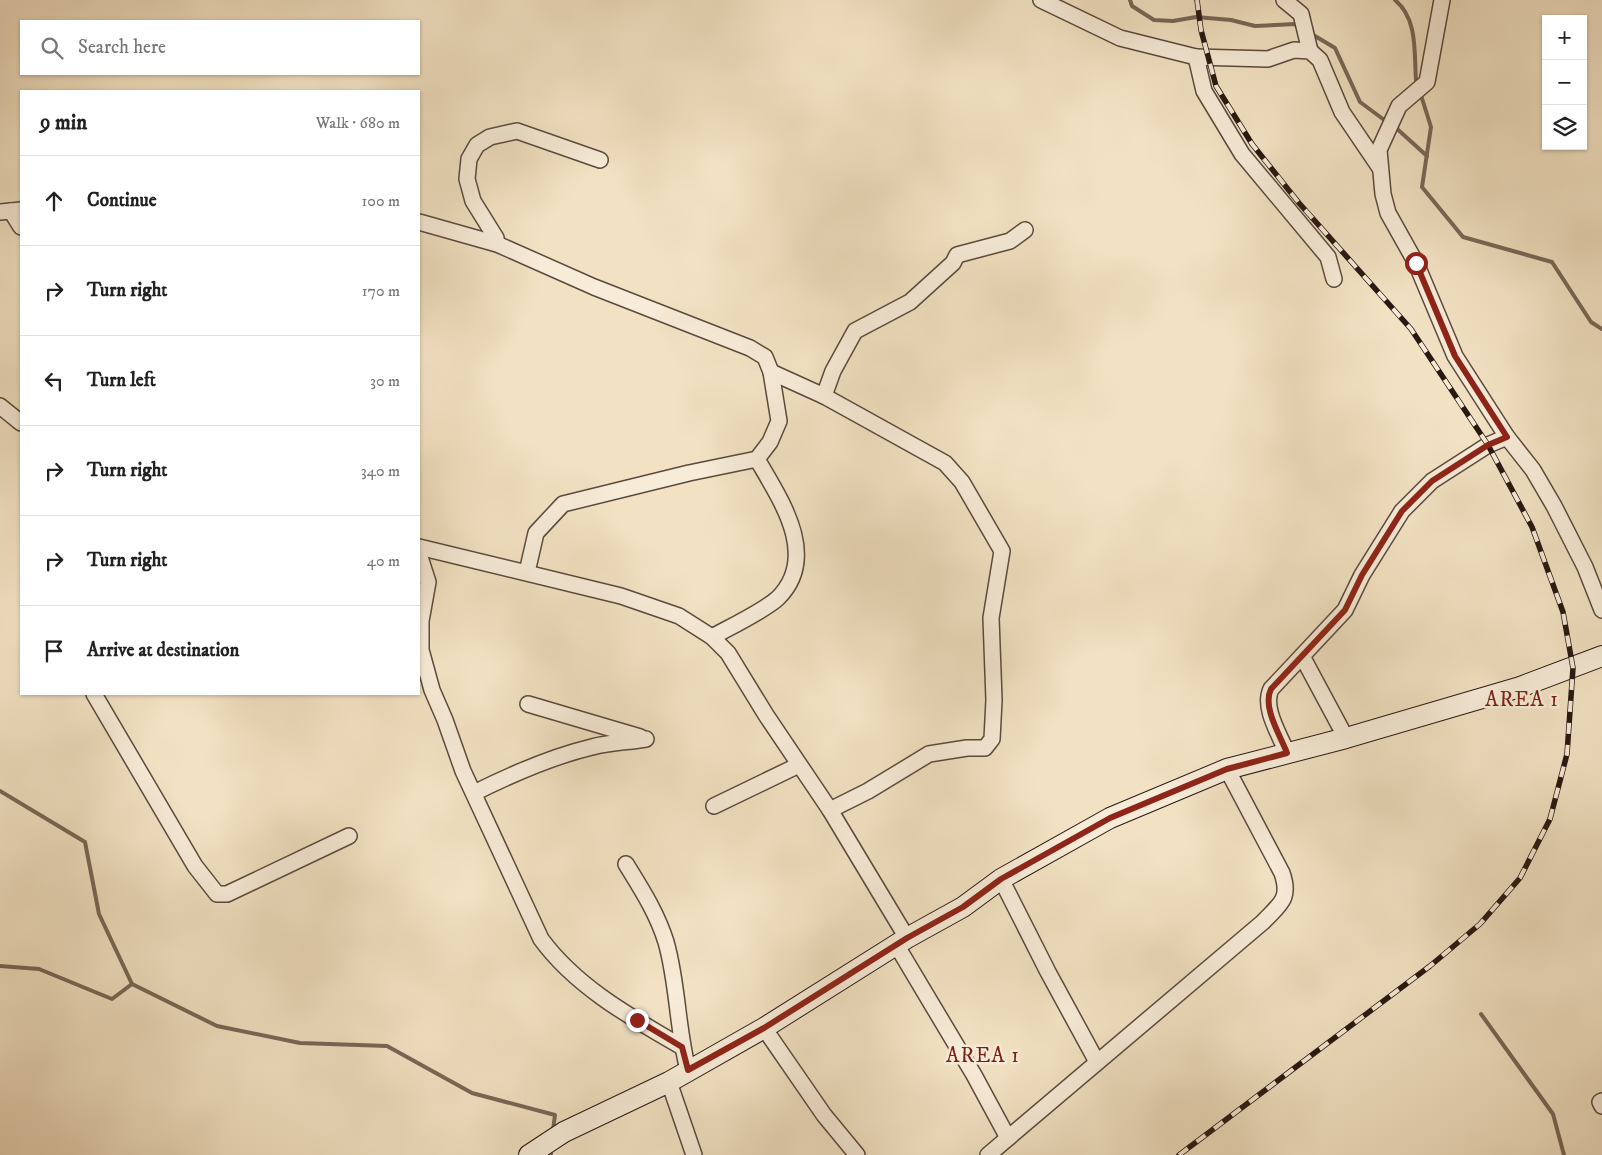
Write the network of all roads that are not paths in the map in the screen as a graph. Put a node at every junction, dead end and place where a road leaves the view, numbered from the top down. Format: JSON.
{"nodes":[{"id":1,"x":1041,"y":0,"type":"edge"},
{"id":2,"x":1284,"y":0,"type":"edge"},
{"id":3,"x":1442,"y":0,"type":"edge"},
{"id":4,"x":1310,"y":51,"type":"junction"},
{"id":5,"x":1196,"y":57,"type":"junction"},
{"id":6,"x":600,"y":160,"type":"dead end"},
{"id":7,"x":1381,"y":170,"type":"junction"},
{"id":8,"x":11,"y":211,"type":"edge"},
{"id":9,"x":420,"y":222,"type":"edge"},
{"id":10,"x":20,"y":225,"type":"edge"},
{"id":11,"x":1025,"y":230,"type":"dead end"},
{"id":12,"x":497,"y":244,"type":"junction"},
{"id":13,"x":1334,"y":279,"type":"dead end"},
{"id":14,"x":771,"y":372,"type":"junction"},
{"id":15,"x":824,"y":396,"type":"junction"},
{"id":16,"x":0,"y":406,"type":"edge"},
{"id":17,"x":20,"y":422,"type":"edge"},
{"id":18,"x":1507,"y":437,"type":"junction"},
{"id":19,"x":758,"y":459,"type":"junction"},
{"id":20,"x":420,"y":547,"type":"edge"},
{"id":21,"x":420,"y":557,"type":"edge"},
{"id":22,"x":526,"y":572,"type":"junction"},
{"id":23,"x":1602,"y":610,"type":"edge"},
{"id":24,"x":712,"y":637,"type":"junction"},
{"id":25,"x":420,"y":650,"type":"edge"},
{"id":26,"x":420,"y":650,"type":"edge"},
{"id":27,"x":1302,"y":656,"type":"junction"},
{"id":28,"x":1602,"y":656,"type":"edge"},
{"id":29,"x":95,"y":695,"type":"edge"},
{"id":30,"x":528,"y":704,"type":"dead end"},
{"id":31,"x":1346,"y":738,"type":"junction"},
{"id":32,"x":1287,"y":753,"type":"junction"},
{"id":33,"x":799,"y":764,"type":"junction"},
{"id":34,"x":1227,"y":769,"type":"junction"},
{"id":35,"x":474,"y":793,"type":"junction"},
{"id":36,"x":714,"y":806,"type":"dead end"},
{"id":37,"x":830,"y":810,"type":"junction"},
{"id":38,"x":349,"y":836,"type":"dead end"},
{"id":39,"x":626,"y":864,"type":"dead end"},
{"id":40,"x":1001,"y":879,"type":"junction"},
{"id":41,"x":902,"y":942,"type":"junction"},
{"id":42,"x":764,"y":1028,"type":"junction"},
{"id":43,"x":682,"y":1047,"type":"junction"},
{"id":44,"x":1098,"y":1062,"type":"junction"},
{"id":45,"x":688,"y":1070,"type":"junction"},
{"id":46,"x":669,"y":1082,"type":"junction"},
{"id":47,"x":1602,"y":1101,"type":"edge"},
{"id":48,"x":1602,"y":1106,"type":"edge"},
{"id":49,"x":1008,"y":1138,"type":"junction"},
{"id":50,"x":528,"y":1155,"type":"edge"},
{"id":51,"x":694,"y":1155,"type":"edge"},
{"id":52,"x":857,"y":1155,"type":"edge"},
{"id":53,"x":988,"y":1155,"type":"edge"}],
"edges":[{"from":1,"to":5,"type":"street"},
{"from":2,"to":4,"type":"street"},
{"from":3,"to":7,"type":"street"},
{"from":4,"to":5,"type":"street"},
{"from":4,"to":7,"type":"street"},
{"from":5,"to":13,"type":"street"},
{"from":6,"to":12,"type":"street"},
{"from":7,"to":18,"type":"street"},
{"from":8,"to":10,"type":"street"},
{"from":9,"to":12,"type":"street"},
{"from":11,"to":15,"type":"street"},
{"from":12,"to":14,"type":"street"},
{"from":14,"to":15,"type":"street"},
{"from":14,"to":19,"type":"street"},
{"from":15,"to":37,"type":"street"},
{"from":16,"to":17,"type":"street"},
{"from":18,"to":23,"type":"street"},
{"from":18,"to":27,"type":"street"},
{"from":19,"to":22,"type":"street"},
{"from":19,"to":24,"type":"street"},
{"from":20,"to":22,"type":"street"},
{"from":21,"to":26,"type":"street"},
{"from":22,"to":24,"type":"street"},
{"from":24,"to":33,"type":"street"},
{"from":25,"to":35,"type":"street"},
{"from":27,"to":31,"type":"street"},
{"from":27,"to":32,"type":"street"},
{"from":28,"to":31,"type":"main road"},
{"from":29,"to":38,"type":"street"},
{"from":30,"to":35,"type":"street"},
{"from":31,"to":32,"type":"main road"},
{"from":32,"to":34,"type":"main road"},
{"from":33,"to":36,"type":"street"},
{"from":33,"to":37,"type":"street"},
{"from":34,"to":40,"type":"main road"},
{"from":34,"to":44,"type":"street"},
{"from":35,"to":43,"type":"street"},
{"from":37,"to":41,"type":"street"},
{"from":39,"to":43,"type":"street"},
{"from":40,"to":41,"type":"main road"},
{"from":40,"to":44,"type":"street"},
{"from":41,"to":42,"type":"main road"},
{"from":41,"to":49,"type":"street"},
{"from":42,"to":45,"type":"main road"},
{"from":42,"to":52,"type":"street"},
{"from":43,"to":45,"type":"street"},
{"from":44,"to":49,"type":"street"},
{"from":45,"to":46,"type":"main road"},
{"from":46,"to":50,"type":"main road"},
{"from":46,"to":51,"type":"street"},
{"from":47,"to":48,"type":"street"},
{"from":49,"to":53,"type":"street"}]}
